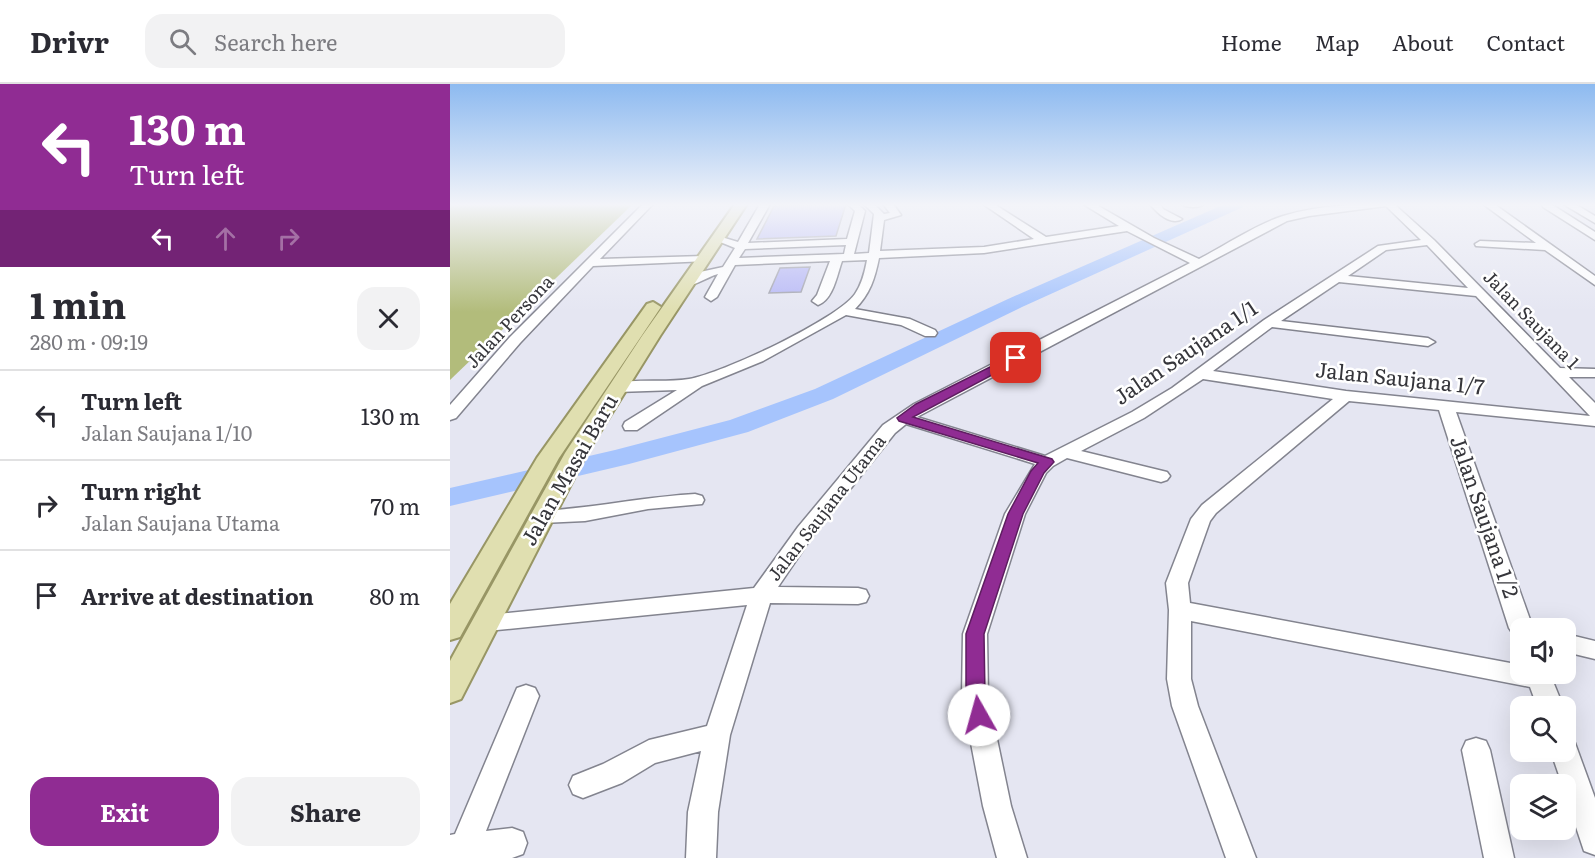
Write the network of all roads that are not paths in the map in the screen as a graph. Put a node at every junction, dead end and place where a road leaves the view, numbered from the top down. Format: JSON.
{"nodes":[{"id":1,"x":614,"y":240,"type":"edge"},
{"id":2,"x":707,"y":240,"type":"edge"},
{"id":3,"x":717,"y":240,"type":"edge"},
{"id":4,"x":719,"y":240,"type":"edge"},
{"id":5,"x":744,"y":240,"type":"edge"},
{"id":6,"x":851,"y":240,"type":"edge"},
{"id":7,"x":876,"y":240,"type":"edge"},
{"id":8,"x":1043,"y":240,"type":"edge"},
{"id":9,"x":1057,"y":240,"type":"edge"},
{"id":10,"x":1150,"y":240,"type":"edge"},
{"id":11,"x":1245,"y":240,"type":"edge"},
{"id":12,"x":1420,"y":240,"type":"edge"},
{"id":13,"x":1538,"y":240,"type":"edge"},
{"id":14,"x":1046,"y":242,"type":"junction"},
{"id":15,"x":1423,"y":243,"type":"junction"},
{"id":16,"x":1480,"y":244,"type":"dead end"},
{"id":17,"x":1548,"y":247,"type":"junction"},
{"id":18,"x":847,"y":251,"type":"junction"},
{"id":19,"x":698,"y":256,"type":"junction"},
{"id":20,"x":874,"y":256,"type":"junction"},
{"id":21,"x":734,"y":257,"type":"junction"},
{"id":22,"x":596,"y":259,"type":"junction"},
{"id":23,"x":1199,"y":263,"type":"junction"},
{"id":24,"x":1338,"y":278,"type":"junction"},
{"id":25,"x":1595,"y":281,"type":"edge"},
{"id":26,"x":687,"y":283,"type":"junction"},
{"id":27,"x":1480,"y":293,"type":"junction"},
{"id":28,"x":711,"y":297,"type":"dead end"},
{"id":29,"x":818,"y":301,"type":"dead end"},
{"id":30,"x":846,"y":311,"type":"junction"},
{"id":31,"x":1269,"y":323,"type":"junction"},
{"id":32,"x":930,"y":333,"type":"dead end"},
{"id":33,"x":1428,"y":342,"type":"dead end"},
{"id":34,"x":1556,"y":372,"type":"junction"},
{"id":35,"x":1595,"y":373,"type":"edge"},
{"id":36,"x":1202,"y":374,"type":"junction"},
{"id":37,"x":699,"y":382,"type":"junction"},
{"id":38,"x":617,"y":387,"type":"junction"},
{"id":39,"x":1346,"y":396,"type":"junction"},
{"id":40,"x":586,"y":400,"type":"junction"},
{"id":41,"x":1446,"y":406,"type":"junction"},
{"id":42,"x":1595,"y":412,"type":"edge"},
{"id":43,"x":450,"y":415,"type":"edge"},
{"id":44,"x":903,"y":418,"type":"junction"},
{"id":45,"x":1595,"y":421,"type":"edge"},
{"id":46,"x":631,"y":426,"type":"dead end"},
{"id":47,"x":1066,"y":453,"type":"junction"},
{"id":48,"x":1047,"y":462,"type":"junction"},
{"id":49,"x":1161,"y":476,"type":"dead end"},
{"id":50,"x":695,"y":500,"type":"dead end"},
{"id":51,"x":538,"y":507,"type":"junction"},
{"id":52,"x":761,"y":596,"type":"junction"},
{"id":53,"x":858,"y":596,"type":"dead end"},
{"id":54,"x":1180,"y":610,"type":"junction"},
{"id":55,"x":1518,"y":618,"type":"edge"},
{"id":56,"x":487,"y":622,"type":"junction"},
{"id":57,"x":450,"y":629,"type":"edge"},
{"id":58,"x":1576,"y":645,"type":"edge"},
{"id":59,"x":1595,"y":650,"type":"edge"},
{"id":60,"x":1510,"y":671,"type":"edge"},
{"id":61,"x":450,"y":690,"type":"edge"},
{"id":62,"x":526,"y":696,"type":"dead end"},
{"id":63,"x":717,"y":735,"type":"junction"},
{"id":64,"x":1476,"y":750,"type":"dead end"},
{"id":65,"x":1568,"y":762,"type":"edge"},
{"id":66,"x":583,"y":785,"type":"dead end"},
{"id":67,"x":1595,"y":840,"type":"edge"},
{"id":68,"x":512,"y":843,"type":"dead end"},
{"id":69,"x":457,"y":849,"type":"edge"},
{"id":70,"x":701,"y":858,"type":"edge"},
{"id":71,"x":1012,"y":858,"type":"edge"},
{"id":72,"x":1241,"y":858,"type":"edge"},
{"id":73,"x":1499,"y":858,"type":"edge"}],
"edges":[{"from":1,"to":22,"type":"street","name":"Jalan Persona"},
{"from":2,"to":19,"type":"main road","name":"Jalan Masai Baru"},
{"from":3,"to":19,"type":"main road","name":"Jalan Masai Baru"},
{"from":4,"to":21,"type":"street"},
{"from":5,"to":21,"type":"street"},
{"from":6,"to":18,"type":"street"},
{"from":7,"to":20,"type":"street"},
{"from":8,"to":14,"type":"street"},
{"from":9,"to":14,"type":"street"},
{"from":10,"to":23,"type":"street"},
{"from":11,"to":23,"type":"street","name":"Jalan Saujana Utama"},
{"from":12,"to":15,"type":"street","name":"Jalan Saujana 1"},
{"from":13,"to":17,"type":"street"},
{"from":14,"to":20,"type":"street"},
{"from":15,"to":24,"type":"street","name":"Jalan Saujana 1/1"},
{"from":15,"to":27,"type":"street","name":"Jalan Saujana 1"},
{"from":16,"to":17,"type":"street"},
{"from":17,"to":25,"type":"street"},
{"from":18,"to":20,"type":"street"},
{"from":18,"to":21,"type":"street"},
{"from":18,"to":21,"type":"street"},
{"from":18,"to":29,"type":"street"},
{"from":19,"to":22,"type":"street"},
{"from":19,"to":26,"type":"main road","name":"Jalan Masai Baru"},
{"from":19,"to":40,"type":"main road","name":"Jalan Masai Baru"},
{"from":20,"to":30,"type":"street"},
{"from":21,"to":26,"type":"street"},
{"from":21,"to":28,"type":"street"},
{"from":22,"to":43,"type":"street","name":"Jalan Persona"},
{"from":23,"to":44,"type":"street","name":"Jalan Saujana Utama"},
{"from":24,"to":27,"type":"street"},
{"from":24,"to":31,"type":"street","name":"Jalan Saujana 1/1"},
{"from":26,"to":38,"type":"main road","name":"Jalan Masai Baru"},
{"from":27,"to":34,"type":"street","name":"Jalan Saujana 1"},
{"from":30,"to":32,"type":"street"},
{"from":30,"to":37,"type":"street"},
{"from":31,"to":33,"type":"street"},
{"from":31,"to":36,"type":"street","name":"Jalan Saujana 1/1"},
{"from":34,"to":35,"type":"street"},
{"from":34,"to":42,"type":"street","name":"Jalan Saujana 1"},
{"from":36,"to":39,"type":"street","name":"Jalan Saujana 1/7"},
{"from":36,"to":47,"type":"street","name":"Jalan Saujana 1/1"},
{"from":37,"to":38,"type":"street"},
{"from":37,"to":46,"type":"street"},
{"from":38,"to":40,"type":"main road"},
{"from":38,"to":51,"type":"main road","name":"Jalan Masai Baru"},
{"from":39,"to":41,"type":"street","name":"Jalan Saujana 1/7"},
{"from":39,"to":54,"type":"street"},
{"from":40,"to":51,"type":"main road","name":"Jalan Masai Baru"},
{"from":41,"to":45,"type":"street","name":"Jalan Saujana 1/7"},
{"from":41,"to":55,"type":"street","name":"Jalan Saujana 1/2"},
{"from":44,"to":48,"type":"street"},
{"from":44,"to":52,"type":"street","name":"Jalan Saujana Utama"},
{"from":47,"to":48,"type":"street","name":"Jalan Saujana 1/1"},
{"from":47,"to":49,"type":"street"},
{"from":48,"to":71,"type":"street","name":"Jalan Saujana 1/1"},
{"from":50,"to":51,"type":"street"},
{"from":51,"to":56,"type":"main road","name":"Jalan Masai Baru"},
{"from":51,"to":57,"type":"main road","name":"Jalan Masai Baru"},
{"from":52,"to":53,"type":"street"},
{"from":52,"to":56,"type":"street","name":"Jalan Saujana Utama"},
{"from":52,"to":63,"type":"street","name":"Jalan Saujana Utama"},
{"from":54,"to":60,"type":"street"},
{"from":54,"to":72,"type":"street"},
{"from":56,"to":61,"type":"main road","name":"Jalan Masai Baru"},
{"from":58,"to":59,"type":"street"},
{"from":62,"to":69,"type":"street"},
{"from":63,"to":66,"type":"street"},
{"from":63,"to":70,"type":"street","name":"Jalan Saujana Utama"},
{"from":64,"to":73,"type":"street"},
{"from":65,"to":67,"type":"street"},
{"from":68,"to":69,"type":"street"}]}
